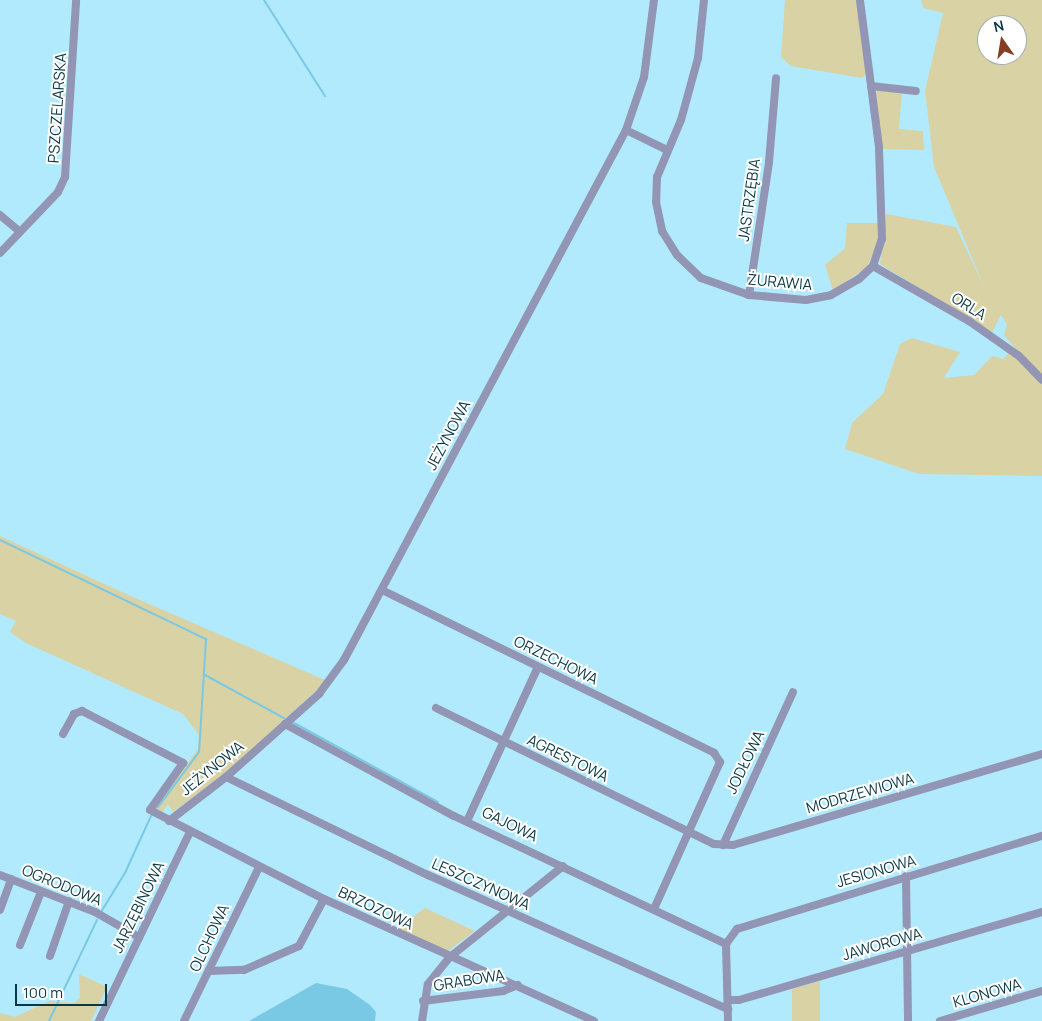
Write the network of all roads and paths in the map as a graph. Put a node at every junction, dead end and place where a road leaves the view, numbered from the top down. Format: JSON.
{"nodes":[{"id":1,"x":76,"y":0,"type":"edge"},
{"id":2,"x":654,"y":0,"type":"edge"},
{"id":3,"x":704,"y":0,"type":"edge"},
{"id":4,"x":860,"y":0,"type":"edge"},
{"id":5,"x":776,"y":78,"type":"dead end"},
{"id":6,"x":871,"y":86,"type":"junction"},
{"id":7,"x":916,"y":91,"type":"dead end"},
{"id":8,"x":626,"y":130,"type":"junction"},
{"id":9,"x":667,"y":150,"type":"junction"},
{"id":10,"x":0,"y":215,"type":"edge"},
{"id":11,"x":20,"y":232,"type":"junction"},
{"id":12,"x":0,"y":253,"type":"edge"},
{"id":13,"x":873,"y":266,"type":"junction"},
{"id":14,"x":749,"y":295,"type":"junction"},
{"id":15,"x":1042,"y":380,"type":"edge"},
{"id":16,"x":382,"y":590,"type":"junction"},
{"id":17,"x":538,"y":667,"type":"junction"},
{"id":18,"x":793,"y":692,"type":"dead end"},
{"id":19,"x":436,"y":708,"type":"dead end"},
{"id":20,"x":285,"y":724,"type":"junction"},
{"id":21,"x":63,"y":734,"type":"dead end"},
{"id":22,"x":504,"y":742,"type":"junction"},
{"id":23,"x":1042,"y":754,"type":"edge"},
{"id":24,"x":226,"y":777,"type":"junction"},
{"id":25,"x":468,"y":819,"type":"junction"},
{"id":26,"x":169,"y":821,"type":"junction"},
{"id":27,"x":190,"y":832,"type":"junction"},
{"id":28,"x":688,"y":832,"type":"junction"},
{"id":29,"x":1042,"y":836,"type":"edge"},
{"id":30,"x":723,"y":845,"type":"junction"},
{"id":31,"x":259,"y":866,"type":"junction"},
{"id":32,"x":563,"y":866,"type":"junction"},
{"id":33,"x":0,"y":875,"type":"edge"},
{"id":34,"x":906,"y":876,"type":"junction"},
{"id":35,"x":11,"y":879,"type":"junction"},
{"id":36,"x":41,"y":892,"type":"junction"},
{"id":37,"x":324,"y":899,"type":"junction"},
{"id":38,"x":69,"y":901,"type":"junction"},
{"id":39,"x":654,"y":909,"type":"junction"},
{"id":40,"x":0,"y":910,"type":"edge"},
{"id":41,"x":508,"y":912,"type":"junction"},
{"id":42,"x":1042,"y":912,"type":"edge"},
{"id":43,"x":139,"y":937,"type":"junction"},
{"id":44,"x":726,"y":944,"type":"junction"},
{"id":45,"x":20,"y":945,"type":"dead end"},
{"id":46,"x":908,"y":951,"type":"junction"},
{"id":47,"x":50,"y":956,"type":"dead end"},
{"id":48,"x":450,"y":957,"type":"junction"},
{"id":49,"x":209,"y":971,"type":"junction"},
{"id":50,"x":518,"y":985,"type":"junction"},
{"id":51,"x":1042,"y":991,"type":"edge"},
{"id":52,"x":728,"y":1000,"type":"junction"},
{"id":53,"x":423,"y":1001,"type":"junction"},
{"id":54,"x":728,"y":1009,"type":"junction"},
{"id":55,"x":99,"y":1021,"type":"edge"},
{"id":56,"x":184,"y":1021,"type":"edge"},
{"id":57,"x":422,"y":1021,"type":"edge"},
{"id":58,"x":594,"y":1021,"type":"edge"},
{"id":59,"x":728,"y":1021,"type":"edge"},
{"id":60,"x":908,"y":1021,"type":"edge"},
{"id":61,"x":940,"y":1021,"type":"edge"}],
"edges":[{"from":1,"to":11,"type":"street","name":"PSZCZELARSKA"},
{"from":2,"to":8,"type":"street","name":"JEŻYNOWA"},
{"from":3,"to":9,"type":"street","name":"ŻURAWIA"},
{"from":4,"to":6,"type":"street"},
{"from":5,"to":14,"type":"street","name":"JASTRZĘBIA"},
{"from":6,"to":7,"type":"street"},
{"from":6,"to":13,"type":"street"},
{"from":8,"to":9,"type":"street"},
{"from":8,"to":16,"type":"street","name":"JEŻYNOWA"},
{"from":9,"to":14,"type":"street","name":"ŻURAWIA"},
{"from":10,"to":11,"type":"street"},
{"from":11,"to":12,"type":"street","name":"PSZCZELARSKA"},
{"from":13,"to":14,"type":"street","name":"ŻURAWIA"},
{"from":13,"to":15,"type":"street","name":"ORLA"},
{"from":16,"to":17,"type":"street","name":"ORZECHOWA"},
{"from":16,"to":20,"type":"street","name":"JEŻYNOWA"},
{"from":17,"to":22,"type":"street"},
{"from":17,"to":28,"type":"street","name":"ORZECHOWA"},
{"from":18,"to":30,"type":"street","name":"JODŁOWA"},
{"from":19,"to":22,"type":"street","name":"AGRESTOWA"},
{"from":20,"to":24,"type":"street","name":"JEŻYNOWA"},
{"from":20,"to":25,"type":"street","name":"GAJOWA"},
{"from":21,"to":26,"type":"street","name":"BRZOZOWA"},
{"from":22,"to":25,"type":"street"},
{"from":22,"to":28,"type":"street","name":"AGRESTOWA"},
{"from":23,"to":30,"type":"street","name":"MODRZEWIOWA"},
{"from":24,"to":26,"type":"street","name":"JEŻYNOWA"},
{"from":24,"to":41,"type":"street","name":"LESZCZYNOWA"},
{"from":25,"to":32,"type":"street","name":"GAJOWA"},
{"from":26,"to":27,"type":"street","name":"BRZOZOWA"},
{"from":27,"to":31,"type":"street","name":"BRZOZOWA"},
{"from":27,"to":43,"type":"street","name":"JARZĘBINOWA"},
{"from":28,"to":30,"type":"street"},
{"from":28,"to":39,"type":"street"},
{"from":29,"to":34,"type":"street","name":"JESIONOWA"},
{"from":31,"to":37,"type":"street","name":"BRZOZOWA"},
{"from":31,"to":49,"type":"street","name":"OLCHOWA"},
{"from":32,"to":39,"type":"street","name":"GAJOWA"},
{"from":32,"to":41,"type":"street","name":"GRABOWA"},
{"from":33,"to":35,"type":"street","name":"OGRODOWA"},
{"from":34,"to":44,"type":"street","name":"JESIONOWA"},
{"from":34,"to":46,"type":"street"},
{"from":35,"to":36,"type":"street","name":"OGRODOWA"},
{"from":35,"to":40,"type":"street"},
{"from":36,"to":38,"type":"street","name":"OGRODOWA"},
{"from":36,"to":45,"type":"street"},
{"from":37,"to":48,"type":"street","name":"BRZOZOWA"},
{"from":37,"to":49,"type":"street"},
{"from":38,"to":43,"type":"street","name":"OGRODOWA"},
{"from":38,"to":47,"type":"street"},
{"from":39,"to":44,"type":"street","name":"GAJOWA"},
{"from":41,"to":48,"type":"street","name":"GRABOWA"},
{"from":41,"to":54,"type":"street","name":"LESZCZYNOWA"},
{"from":42,"to":46,"type":"street","name":"JAWOROWA"},
{"from":43,"to":55,"type":"street","name":"JARZĘBINOWA"},
{"from":44,"to":52,"type":"street"},
{"from":46,"to":52,"type":"street","name":"JAWOROWA"},
{"from":46,"to":60,"type":"street"},
{"from":48,"to":50,"type":"street","name":"BRZOZOWA"},
{"from":48,"to":53,"type":"street","name":"GRABOWA"},
{"from":49,"to":56,"type":"street","name":"OLCHOWA"},
{"from":50,"to":53,"type":"street","name":"GRABOWA"},
{"from":50,"to":58,"type":"street","name":"BRZOZOWA"},
{"from":51,"to":61,"type":"street","name":"KLONOWA"},
{"from":52,"to":54,"type":"street"},
{"from":53,"to":57,"type":"street","name":"GRABOWA"},
{"from":54,"to":59,"type":"street"}]}
